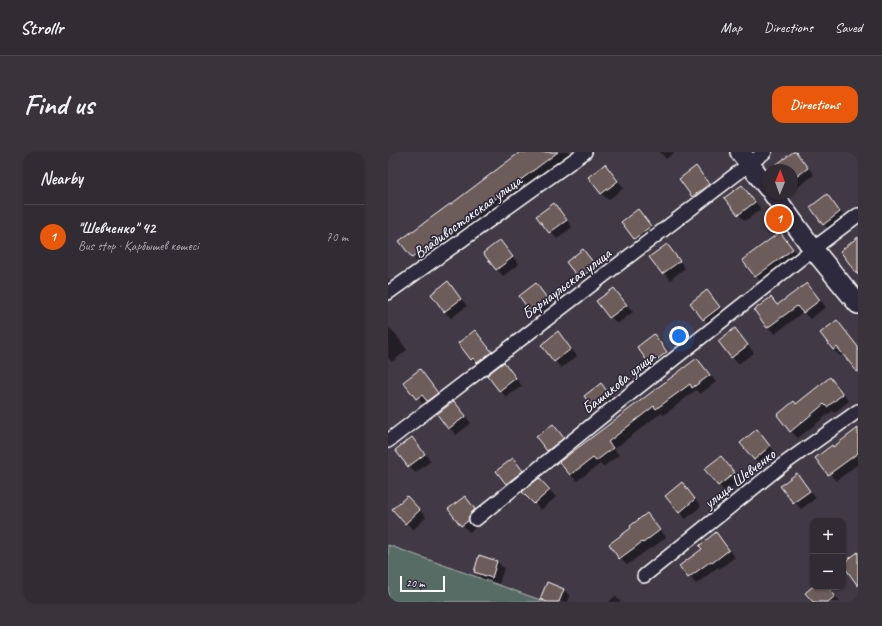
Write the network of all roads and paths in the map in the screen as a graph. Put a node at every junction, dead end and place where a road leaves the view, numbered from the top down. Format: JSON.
{"nodes":[{"id":1,"x":585,"y":152,"type":"edge"},
{"id":2,"x":765,"y":152,"type":"edge"},
{"id":3,"x":745,"y":158,"type":"edge"},
{"id":4,"x":762,"y":180,"type":"edge"},
{"id":5,"x":777,"y":200,"type":"edge"},
{"id":6,"x":858,"y":215,"type":"edge"},
{"id":7,"x":813,"y":249,"type":"junction"},
{"id":8,"x":388,"y":293,"type":"edge"},
{"id":9,"x":858,"y":304,"type":"edge"},
{"id":10,"x":858,"y":411,"type":"edge"},
{"id":11,"x":388,"y":441,"type":"edge"},
{"id":12,"x":476,"y":519,"type":"dead end"},
{"id":13,"x":644,"y":576,"type":"dead end"}],
"edges":[{"from":1,"to":8,"type":"street","name":"Владивостокская улица"},
{"from":2,"to":3,"type":"street","name":"Барнаульская улица"},
{"from":3,"to":4,"type":"main road"},
{"from":3,"to":11,"type":"street","name":"Барнаульская улица"},
{"from":5,"to":7,"type":"main road"},
{"from":6,"to":7,"type":"street","name":"Башикова улица"},
{"from":7,"to":9,"type":"main road"},
{"from":7,"to":12,"type":"street","name":"Башикова улица"},
{"from":10,"to":13,"type":"street","name":"улица Шевченко"}]}
